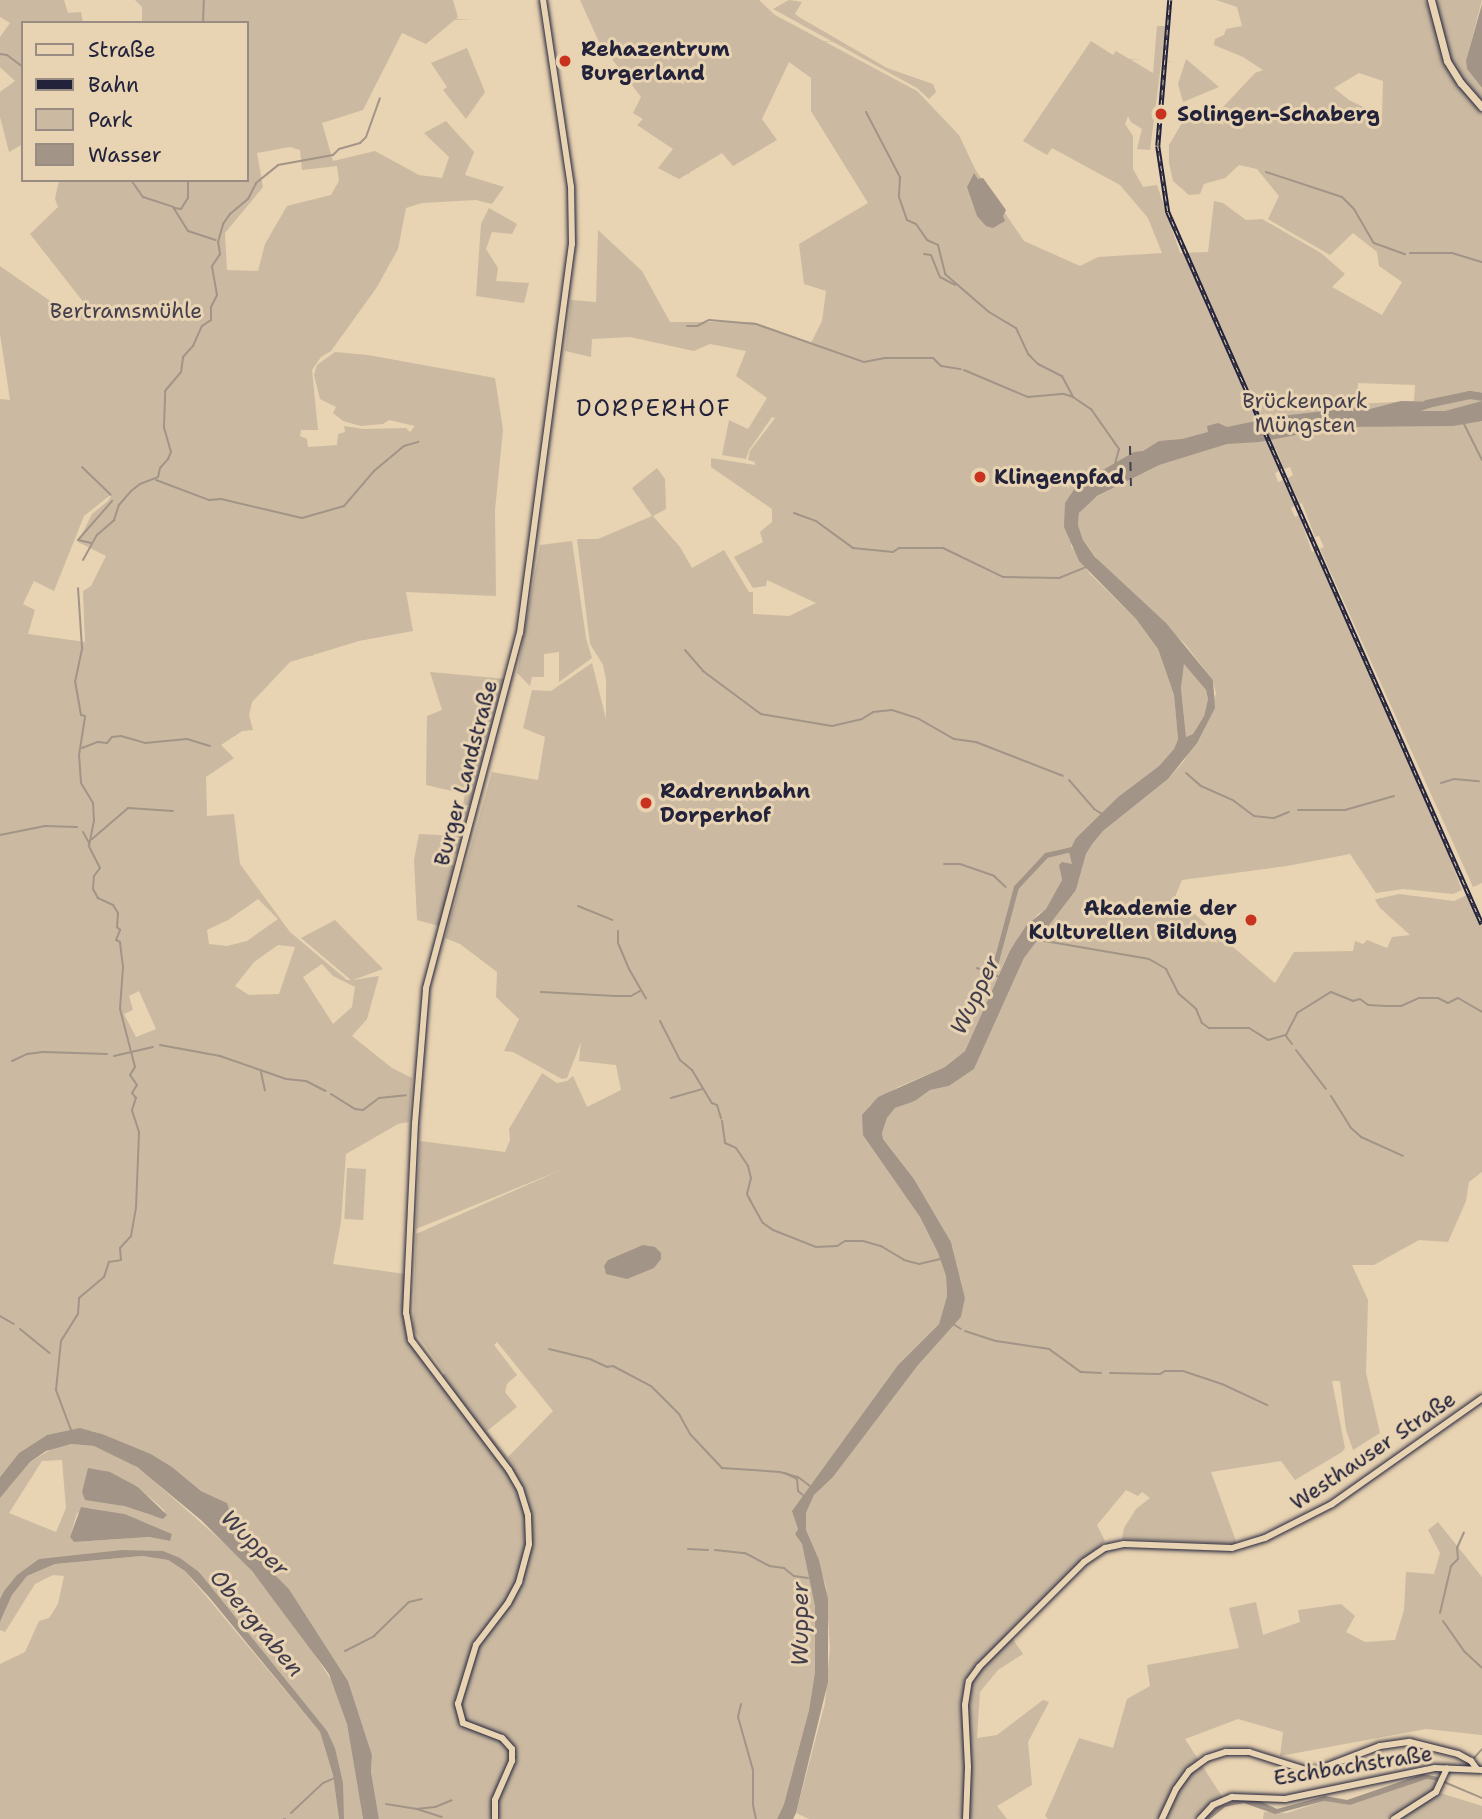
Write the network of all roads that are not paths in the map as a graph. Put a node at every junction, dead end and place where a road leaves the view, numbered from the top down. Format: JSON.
{"nodes":[{"id":1,"x":543,"y":0,"type":"edge"},
{"id":2,"x":1431,"y":0,"type":"edge"},
{"id":3,"x":1482,"y":107,"type":"edge"},
{"id":4,"x":1482,"y":1398,"type":"edge"},
{"id":5,"x":1447,"y":1768,"type":"junction"},
{"id":6,"x":1480,"y":1770,"type":"edge"},
{"id":7,"x":495,"y":1819,"type":"edge"},
{"id":8,"x":966,"y":1819,"type":"edge"},
{"id":9,"x":1162,"y":1819,"type":"edge"},
{"id":10,"x":1199,"y":1819,"type":"edge"},
{"id":11,"x":1394,"y":1819,"type":"edge"}],
"edges":[{"from":1,"to":7,"type":"main road","name":"Burger Landstraße"},
{"from":2,"to":3,"type":"main road"},
{"from":4,"to":8,"type":"main road","name":"Westhauser Straße"},
{"from":5,"to":6,"type":"main road","name":"Eschbachstraße"},
{"from":5,"to":10,"type":"main road","name":"Eschbachstraße"},
{"from":5,"to":11,"type":"main road"},
{"from":6,"to":9,"type":"main road"}]}
